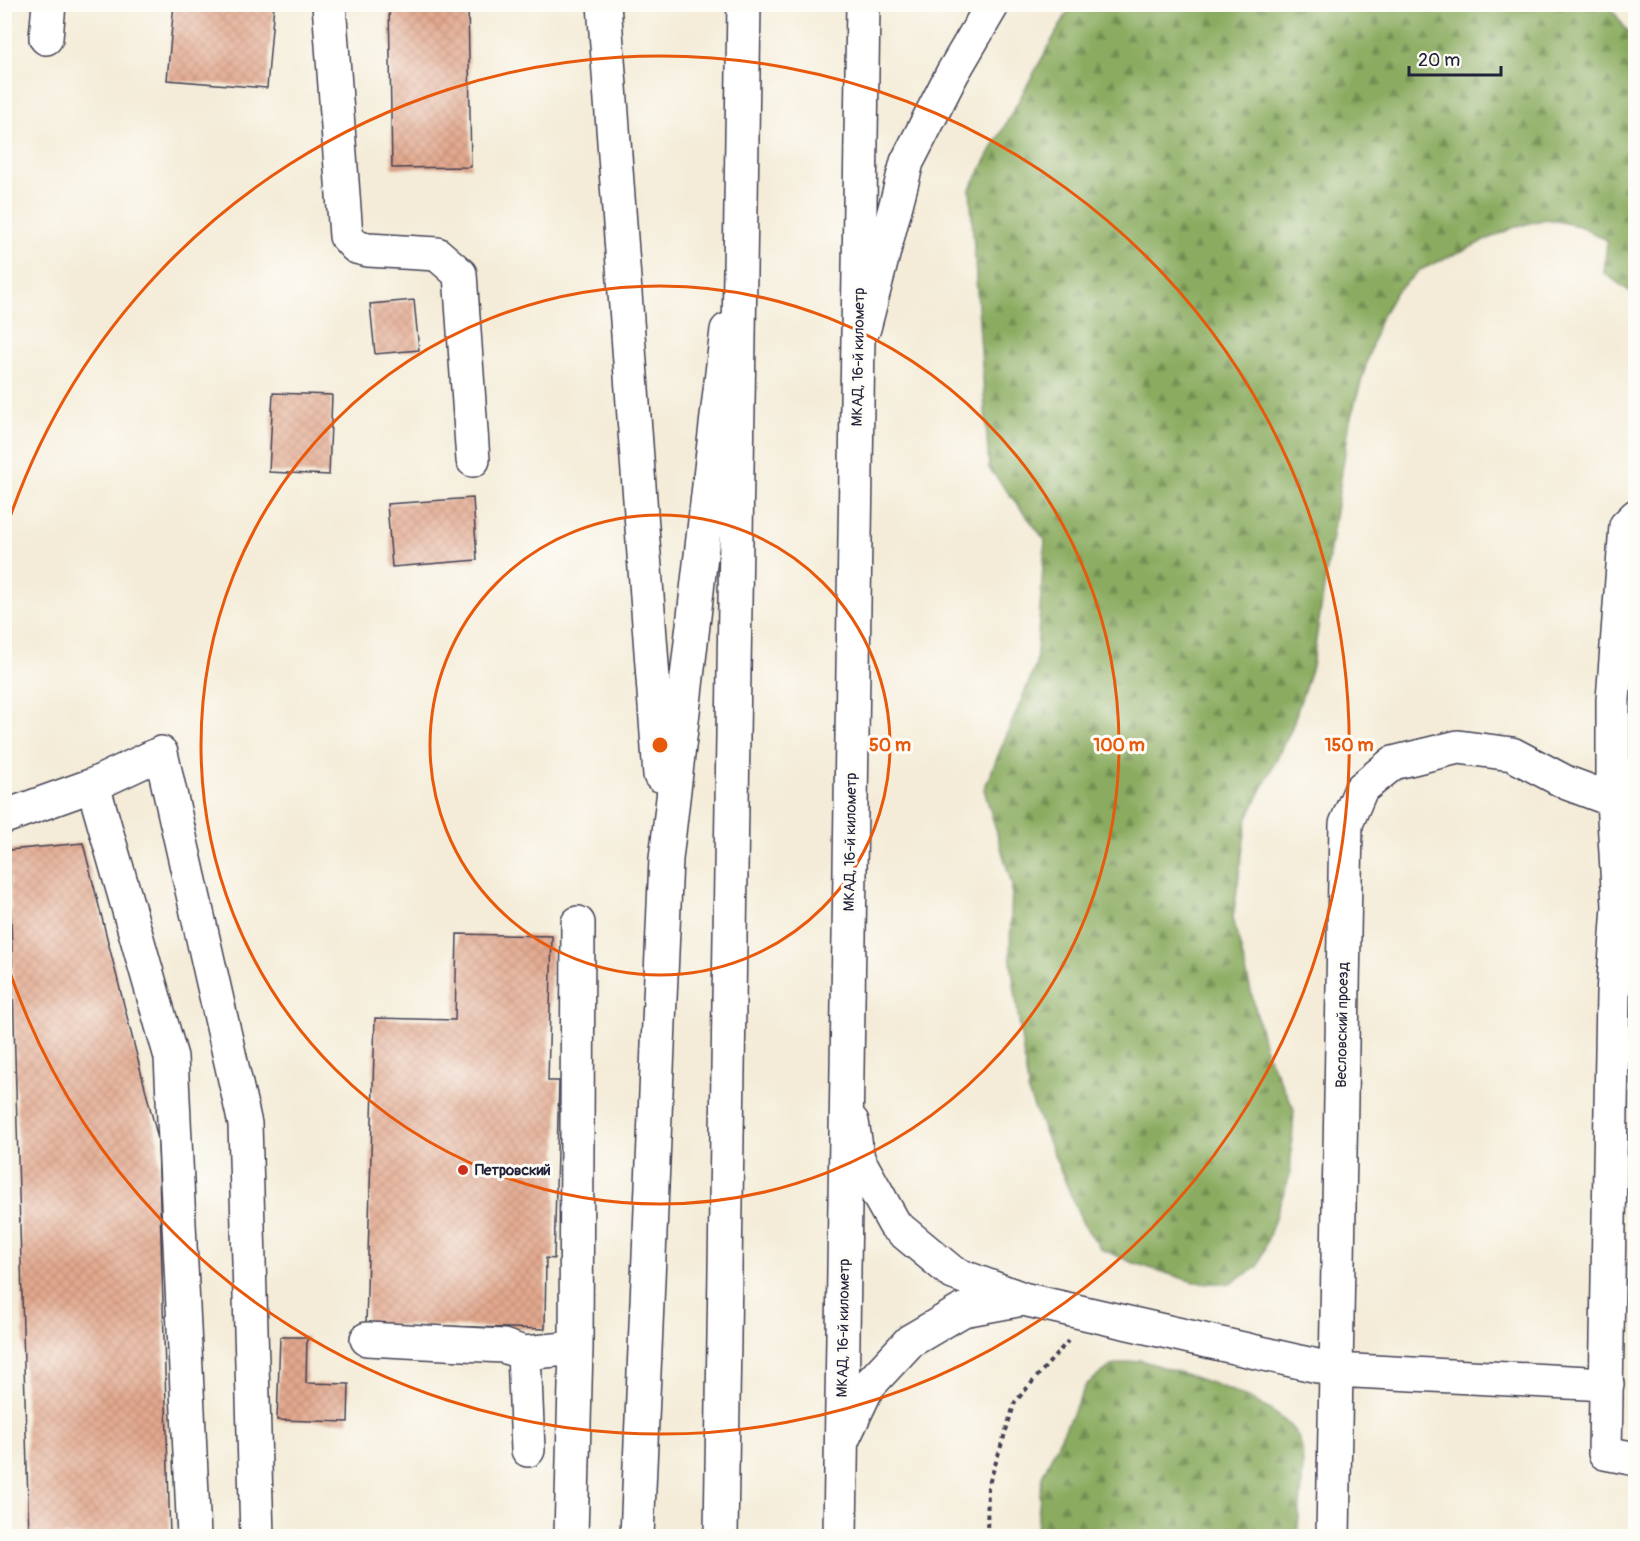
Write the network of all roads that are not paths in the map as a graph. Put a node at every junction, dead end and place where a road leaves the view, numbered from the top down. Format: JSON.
{"nodes":[{"id":1,"x":49,"y":4,"type":"edge"},
{"id":2,"x":329,"y":4,"type":"edge"},
{"id":3,"x":604,"y":4,"type":"edge"},
{"id":4,"x":744,"y":4,"type":"edge"},
{"id":5,"x":863,"y":4,"type":"edge"},
{"id":6,"x":993,"y":4,"type":"edge"},
{"id":7,"x":46,"y":38,"type":"dead end"},
{"id":8,"x":740,"y":218,"type":"junction"},
{"id":9,"x":858,"y":353,"type":"junction"},
{"id":10,"x":473,"y":460,"type":"dead end"},
{"id":11,"x":1635,"y":516,"type":"edge"},
{"id":12,"x":93,"y":785,"type":"junction"},
{"id":13,"x":1624,"y":797,"type":"edge"},
{"id":14,"x":4,"y":817,"type":"edge"},
{"id":15,"x":666,"y":859,"type":"junction"},
{"id":16,"x":578,"y":923,"type":"dead end"},
{"id":17,"x":1624,"y":993,"type":"edge"},
{"id":18,"x":846,"y":1085,"type":"junction"},
{"id":19,"x":1023,"y":1299,"type":"junction"},
{"id":20,"x":368,"y":1339,"type":"dead end"},
{"id":21,"x":576,"y":1348,"type":"junction"},
{"id":22,"x":524,"y":1353,"type":"junction"},
{"id":23,"x":1335,"y":1370,"type":"junction"},
{"id":24,"x":1607,"y":1384,"type":"junction"},
{"id":25,"x":842,"y":1441,"type":"junction"},
{"id":26,"x":528,"y":1450,"type":"dead end"},
{"id":27,"x":1635,"y":1459,"type":"edge"},
{"id":28,"x":194,"y":1536,"type":"edge"},
{"id":29,"x":257,"y":1536,"type":"edge"},
{"id":30,"x":571,"y":1536,"type":"edge"},
{"id":31,"x":637,"y":1536,"type":"edge"},
{"id":32,"x":721,"y":1536,"type":"edge"},
{"id":33,"x":840,"y":1536,"type":"edge"},
{"id":34,"x":1333,"y":1536,"type":"edge"}],
"edges":[{"from":1,"to":7,"type":"main road"},
{"from":2,"to":10,"type":"main road"},
{"from":3,"to":15,"type":"main road"},
{"from":4,"to":8,"type":"main road"},
{"from":5,"to":9,"type":"main road","name":"МКАД, 16-й километр"},
{"from":6,"to":9,"type":"main road"},
{"from":8,"to":15,"type":"main road"},
{"from":8,"to":32,"type":"main road"},
{"from":9,"to":18,"type":"main road","name":"МКАД, 16-й километр"},
{"from":11,"to":13,"type":"main road"},
{"from":12,"to":14,"type":"main road"},
{"from":12,"to":28,"type":"main road"},
{"from":12,"to":29,"type":"main road"},
{"from":13,"to":17,"type":"main road"},
{"from":13,"to":23,"type":"main road","name":"Весловский проезд"},
{"from":15,"to":31,"type":"main road"},
{"from":16,"to":21,"type":"main road"},
{"from":17,"to":24,"type":"main road"},
{"from":18,"to":19,"type":"main road"},
{"from":18,"to":25,"type":"main road","name":"МКАД, 16-й километр"},
{"from":19,"to":23,"type":"main road"},
{"from":19,"to":25,"type":"main road"},
{"from":20,"to":22,"type":"main road"},
{"from":21,"to":22,"type":"main road"},
{"from":21,"to":30,"type":"main road"},
{"from":22,"to":26,"type":"main road"},
{"from":23,"to":24,"type":"main road"},
{"from":23,"to":34,"type":"main road","name":"Весловский проезд"},
{"from":24,"to":27,"type":"main road"},
{"from":25,"to":33,"type":"main road","name":"МКАД, 16-й километр"}]}
